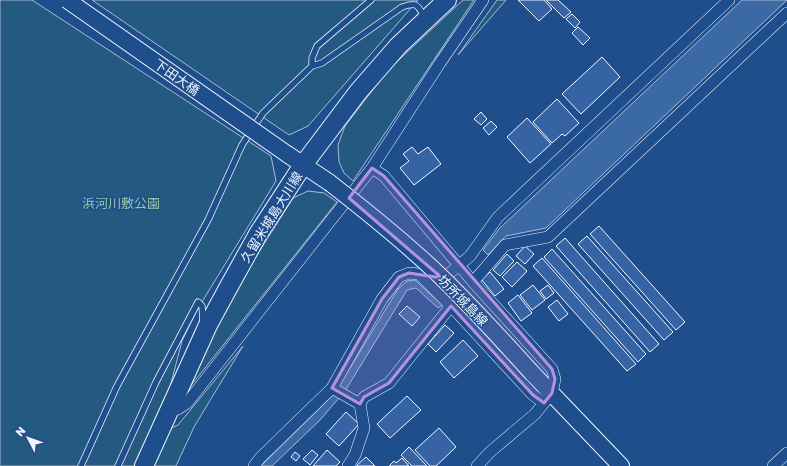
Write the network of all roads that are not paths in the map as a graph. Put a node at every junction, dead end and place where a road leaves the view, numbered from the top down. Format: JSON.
{"nodes":[{"id":1,"x":67,"y":0,"type":"edge"},
{"id":2,"x":371,"y":0,"type":"edge"},
{"id":3,"x":447,"y":0,"type":"edge"},
{"id":4,"x":483,"y":0,"type":"edge"},
{"id":5,"x":729,"y":0,"type":"edge"},
{"id":6,"x":787,"y":13,"type":"edge"},
{"id":7,"x":426,"y":20,"type":"junction"},
{"id":8,"x":312,"y":66,"type":"junction"},
{"id":9,"x":287,"y":154,"type":"joint"},
{"id":10,"x":303,"y":165,"type":"junction"},
{"id":11,"x":372,"y":168,"type":"junction"},
{"id":12,"x":459,"y":266,"type":"junction"},
{"id":13,"x":473,"y":282,"type":"junction"},
{"id":14,"x":432,"y":288,"type":"junction"},
{"id":15,"x":451,"y":306,"type":"junction"},
{"id":16,"x":208,"y":326,"type":"junction"},
{"id":17,"x":332,"y":388,"type":"junction"},
{"id":18,"x":548,"y":398,"type":"junction"},
{"id":19,"x":360,"y":404,"type":"junction"},
{"id":20,"x":168,"y":412,"type":"junction"},
{"id":21,"x":787,"y":452,"type":"edge"},
{"id":22,"x":81,"y":466,"type":"edge"},
{"id":23,"x":118,"y":466,"type":"edge"},
{"id":24,"x":144,"y":466,"type":"edge"},
{"id":25,"x":254,"y":466,"type":"edge"},
{"id":26,"x":348,"y":466,"type":"edge"},
{"id":27,"x":477,"y":466,"type":"edge"},
{"id":28,"x":621,"y":466,"type":"edge"},
{"id":29,"x":773,"y":466,"type":"edge"}],
"edges":[{"from":1,"to":9,"type":"main road","name":"下田大橋","bridge":true},
{"from":2,"to":8,"type":"lane"},
{"from":3,"to":7,"type":"main road","name":"久留米城島大川線"},
{"from":4,"to":11,"type":"street"},
{"from":5,"to":12,"type":"street"},
{"from":6,"to":13,"type":"street"},
{"from":7,"to":8,"type":"lane"},
{"from":7,"to":10,"type":"main road","name":"久留米城島大川線"},
{"from":8,"to":22,"type":"lane"},
{"from":9,"to":10,"type":"main road","name":"坊所城島線"},
{"from":10,"to":16,"type":"main road","name":"久留米城島大川線"},
{"from":10,"to":18,"type":"main road","name":"坊所城島線","bridge":true},
{"from":11,"to":12,"type":"street"},
{"from":11,"to":20,"type":"street"},
{"from":12,"to":13,"type":"street"},
{"from":12,"to":14,"type":"street"},
{"from":13,"to":18,"type":"street"},
{"from":14,"to":15,"type":"street"},
{"from":14,"to":17,"type":"street"},
{"from":15,"to":18,"type":"street"},
{"from":15,"to":19,"type":"street"},
{"from":16,"to":20,"type":"main road","name":"久留米城島大川線"},
{"from":16,"to":23,"type":"lane"},
{"from":17,"to":19,"type":"street"},
{"from":17,"to":25,"type":"street"},
{"from":18,"to":27,"type":"street"},
{"from":18,"to":28,"type":"main road","name":"坊所城島線"},
{"from":19,"to":26,"type":"street"},
{"from":20,"to":24,"type":"main road","name":"久留米城島大川線"},
{"from":21,"to":29,"type":"street"}]}
